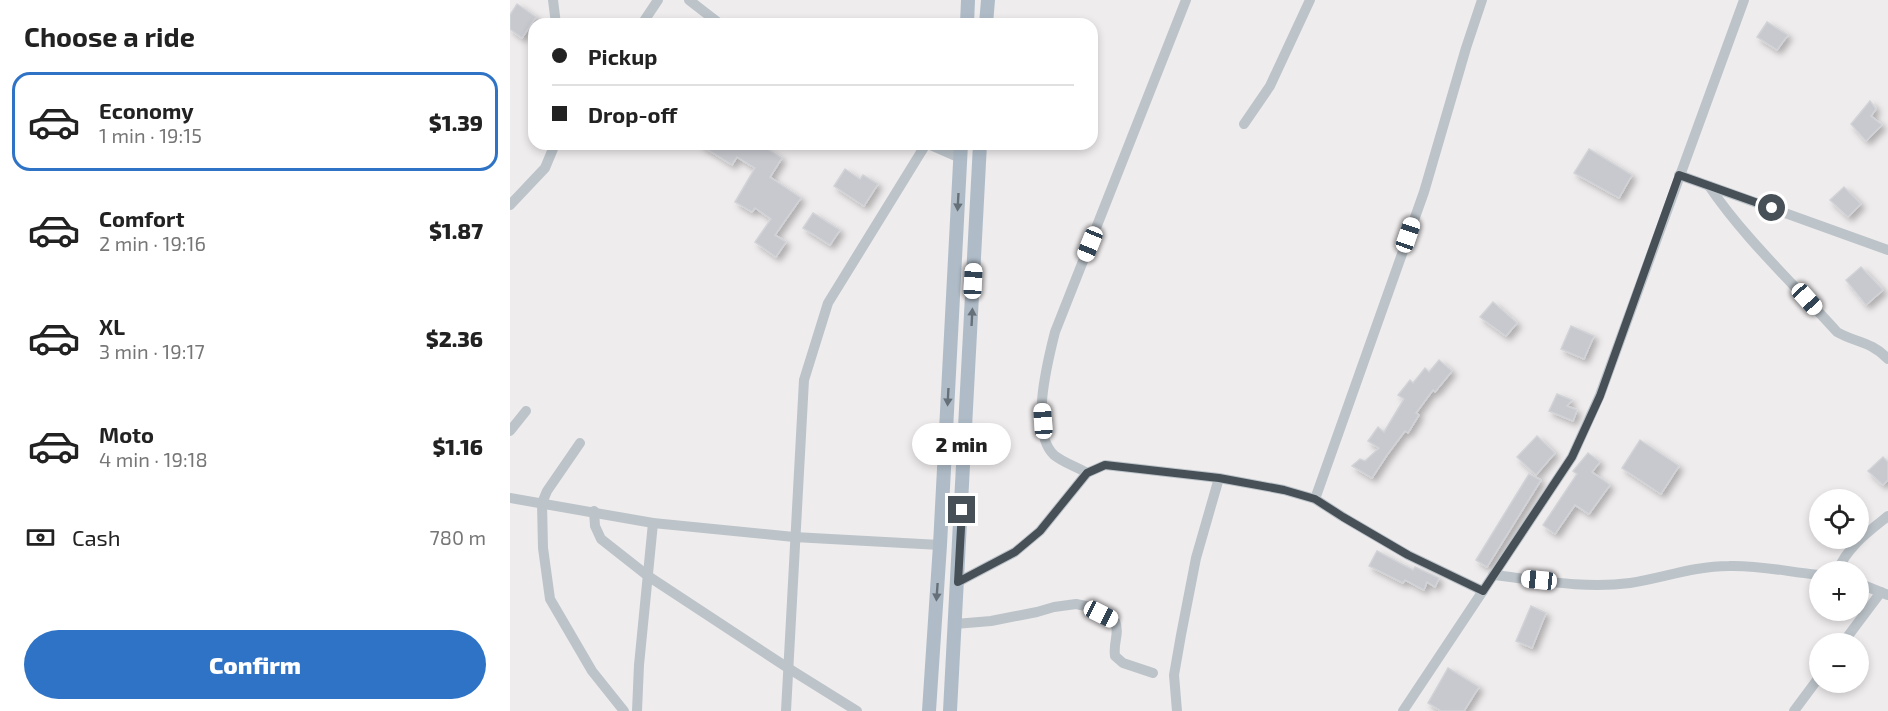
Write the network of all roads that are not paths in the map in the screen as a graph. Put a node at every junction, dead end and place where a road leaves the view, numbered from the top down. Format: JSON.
{"nodes":[{"id":1,"x":553,"y":0,"type":"edge"},
{"id":2,"x":658,"y":0,"type":"edge"},
{"id":3,"x":689,"y":0,"type":"edge"},
{"id":4,"x":968,"y":0,"type":"edge"},
{"id":5,"x":988,"y":0,"type":"edge"},
{"id":6,"x":1185,"y":0,"type":"edge"},
{"id":7,"x":1482,"y":0,"type":"edge"},
{"id":8,"x":1307,"y":1,"type":"edge"},
{"id":9,"x":1740,"y":1,"type":"edge"},
{"id":10,"x":555,"y":18,"type":"edge"},
{"id":11,"x":646,"y":18,"type":"edge"},
{"id":12,"x":712,"y":18,"type":"edge"},
{"id":13,"x":967,"y":18,"type":"edge"},
{"id":14,"x":987,"y":18,"type":"edge"},
{"id":15,"x":1244,"y":124,"type":"dead end"},
{"id":16,"x":552,"y":150,"type":"edge"},
{"id":17,"x":923,"y":150,"type":"edge"},
{"id":18,"x":980,"y":150,"type":"edge"},
{"id":19,"x":960,"y":151,"type":"edge"},
{"id":20,"x":1679,"y":175,"type":"junction"},
{"id":21,"x":1709,"y":186,"type":"junction"},
{"id":22,"x":510,"y":205,"type":"edge"},
{"id":23,"x":1888,"y":250,"type":"edge"},
{"id":24,"x":1888,"y":359,"type":"edge"},
{"id":25,"x":526,"y":411,"type":"dead end"},
{"id":26,"x":510,"y":431,"type":"edge"},
{"id":27,"x":580,"y":443,"type":"dead end"},
{"id":28,"x":1087,"y":473,"type":"junction"},
{"id":29,"x":1219,"y":478,"type":"junction"},
{"id":30,"x":510,"y":498,"type":"edge"},
{"id":31,"x":1315,"y":499,"type":"junction"},
{"id":32,"x":542,"y":503,"type":"junction"},
{"id":33,"x":594,"y":512,"type":"junction"},
{"id":34,"x":1888,"y":516,"type":"edge"},
{"id":35,"x":653,"y":523,"type":"junction"},
{"id":36,"x":794,"y":537,"type":"junction"},
{"id":37,"x":940,"y":545,"type":"junction"},
{"id":38,"x":1842,"y":561,"type":"edge"},
{"id":39,"x":1809,"y":573,"type":"edge"},
{"id":40,"x":1493,"y":575,"type":"junction"},
{"id":41,"x":648,"y":576,"type":"junction"},
{"id":42,"x":958,"y":582,"type":"junction"},
{"id":43,"x":1869,"y":588,"type":"edge"},
{"id":44,"x":1483,"y":591,"type":"junction"},
{"id":45,"x":1884,"y":594,"type":"edge"},
{"id":46,"x":955,"y":624,"type":"junction"},
{"id":47,"x":1851,"y":633,"type":"edge"},
{"id":48,"x":788,"y":669,"type":"junction"},
{"id":49,"x":1153,"y":673,"type":"dead end"},
{"id":50,"x":1809,"y":691,"type":"edge"},
{"id":51,"x":624,"y":711,"type":"edge"},
{"id":52,"x":637,"y":711,"type":"edge"},
{"id":53,"x":786,"y":711,"type":"edge"},
{"id":54,"x":857,"y":711,"type":"edge"},
{"id":55,"x":929,"y":711,"type":"edge"},
{"id":56,"x":950,"y":711,"type":"edge"},
{"id":57,"x":1177,"y":711,"type":"edge"},
{"id":58,"x":1403,"y":711,"type":"edge"},
{"id":59,"x":1794,"y":711,"type":"edge"}],
"edges":[{"from":1,"to":10,"type":"street"},
{"from":2,"to":11,"type":"street"},
{"from":3,"to":12,"type":"street"},
{"from":4,"to":13,"type":"main road"},
{"from":5,"to":14,"type":"main road"},
{"from":6,"to":28,"type":"street"},
{"from":7,"to":31,"type":"street"},
{"from":8,"to":15,"type":"street"},
{"from":9,"to":20,"type":"street"},
{"from":16,"to":22,"type":"street"},
{"from":17,"to":36,"type":"street"},
{"from":42,"to":18,"type":"main road","one_way":true},
{"from":19,"to":37,"type":"main road","one_way":true},
{"from":20,"to":21,"type":"street"},
{"from":20,"to":40,"type":"street"},
{"from":21,"to":23,"type":"street"},
{"from":21,"to":24,"type":"street"},
{"from":25,"to":26,"type":"street"},
{"from":27,"to":32,"type":"street"},
{"from":28,"to":29,"type":"street"},
{"from":28,"to":42,"type":"street"},
{"from":29,"to":31,"type":"street"},
{"from":29,"to":57,"type":"street"},
{"from":30,"to":32,"type":"street"},
{"from":31,"to":44,"type":"street"},
{"from":32,"to":33,"type":"street"},
{"from":32,"to":51,"type":"street"},
{"from":33,"to":35,"type":"street"},
{"from":33,"to":41,"type":"street"},
{"from":34,"to":38,"type":"street"},
{"from":35,"to":36,"type":"street"},
{"from":35,"to":41,"type":"street"},
{"from":36,"to":37,"type":"street"},
{"from":36,"to":48,"type":"street"},
{"from":37,"to":55,"type":"main road","one_way":true},
{"from":39,"to":40,"type":"street"},
{"from":40,"to":44,"type":"street"},
{"from":41,"to":48,"type":"street"},
{"from":41,"to":52,"type":"street"},
{"from":42,"to":46,"type":"main road"},
{"from":43,"to":45,"type":"street"},
{"from":44,"to":58,"type":"street"},
{"from":45,"to":47,"type":"street"},
{"from":46,"to":49,"type":"street"},
{"from":46,"to":56,"type":"main road"},
{"from":48,"to":53,"type":"street"},
{"from":48,"to":54,"type":"street"},
{"from":50,"to":59,"type":"street"}]}
